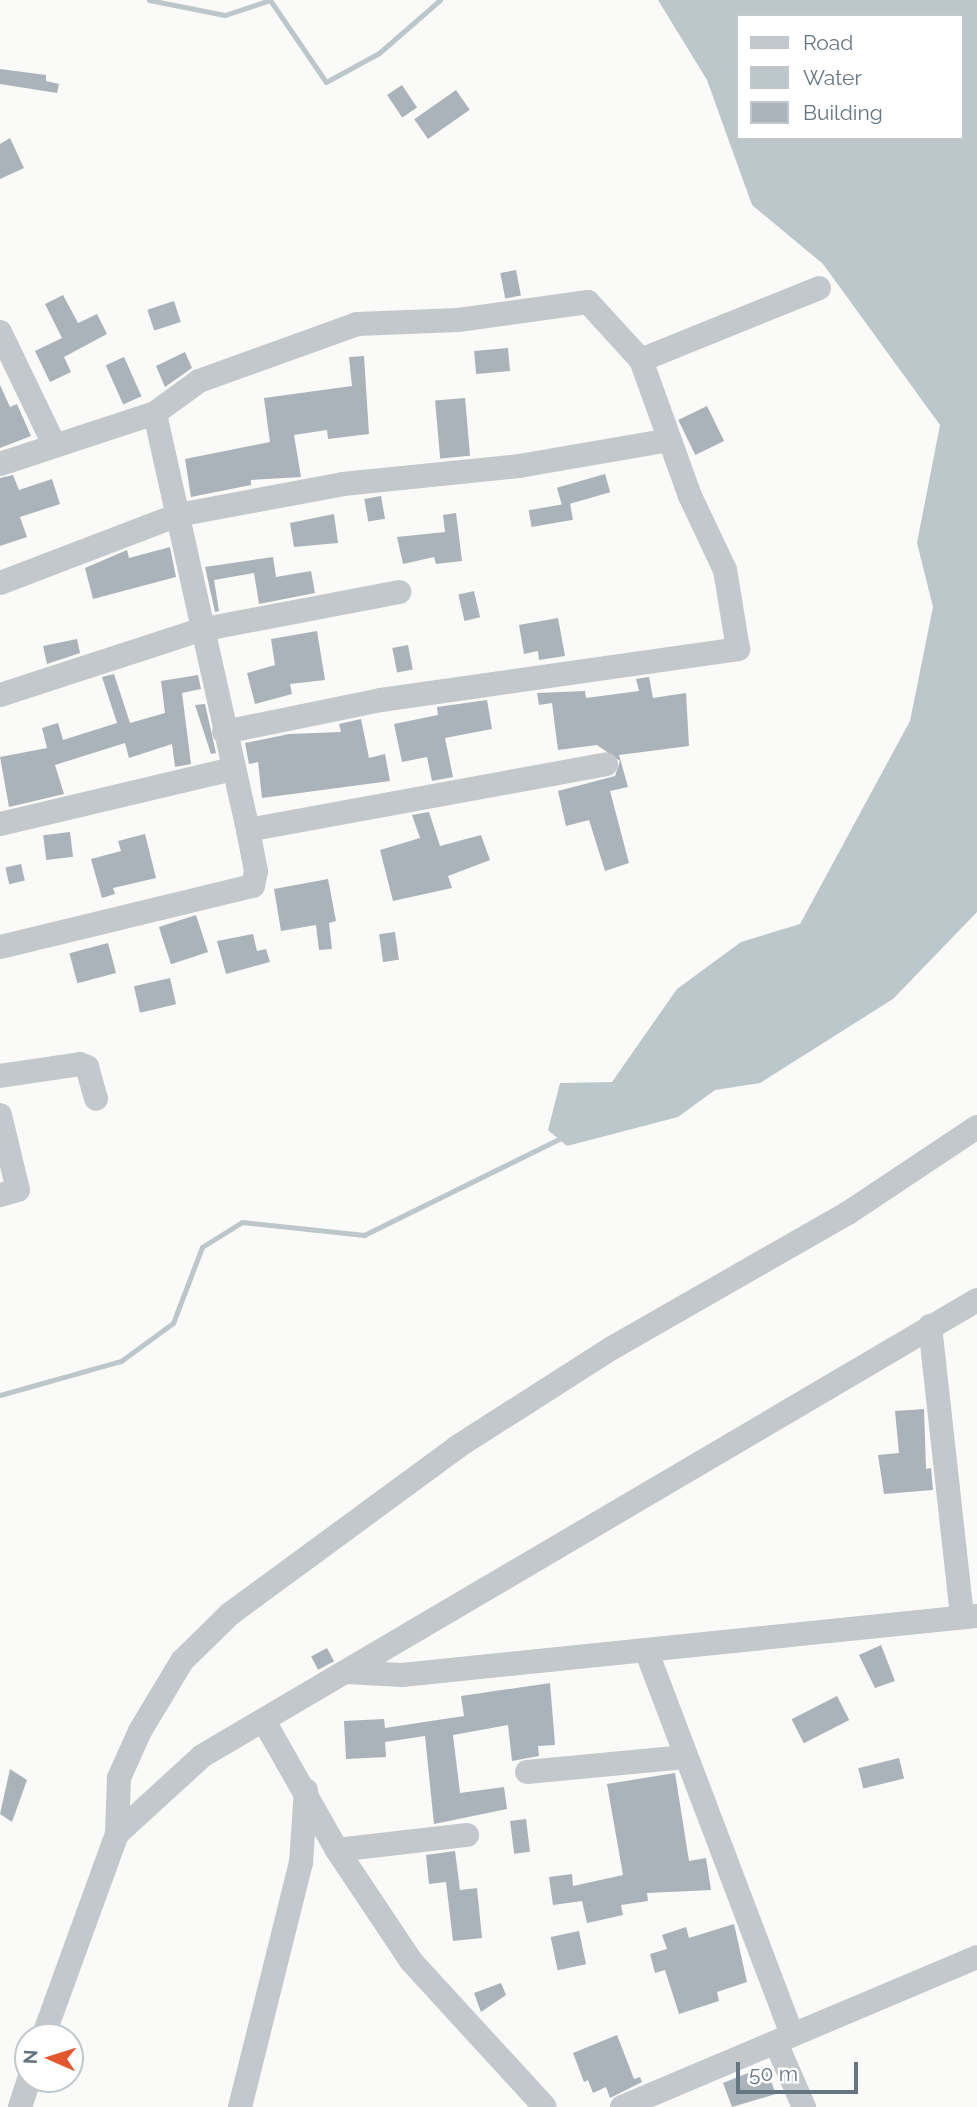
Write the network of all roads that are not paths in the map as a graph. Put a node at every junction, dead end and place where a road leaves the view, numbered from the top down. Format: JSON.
{"nodes":[{"id":1,"x":819,"y":288,"type":"dead end"},
{"id":2,"x":0,"y":332,"type":"edge"},
{"id":3,"x":641,"y":360,"type":"junction"},
{"id":4,"x":155,"y":413,"type":"junction"},
{"id":5,"x":670,"y":440,"type":"junction"},
{"id":6,"x":53,"y":442,"type":"junction"},
{"id":7,"x":0,"y":464,"type":"edge"},
{"id":8,"x":178,"y":515,"type":"junction"},
{"id":9,"x":0,"y":583,"type":"edge"},
{"id":10,"x":399,"y":592,"type":"dead end"},
{"id":11,"x":200,"y":630,"type":"junction"},
{"id":12,"x":0,"y":695,"type":"edge"},
{"id":13,"x":224,"y":732,"type":"junction"},
{"id":14,"x":606,"y":764,"type":"dead end"},
{"id":15,"x":233,"y":769,"type":"junction"},
{"id":16,"x":0,"y":824,"type":"edge"},
{"id":17,"x":248,"y":830,"type":"junction"},
{"id":18,"x":0,"y":947,"type":"edge"},
{"id":19,"x":0,"y":1076,"type":"edge"},
{"id":20,"x":96,"y":1098,"type":"dead end"},
{"id":21,"x":0,"y":1115,"type":"edge"},
{"id":22,"x":977,"y":1127,"type":"edge"},
{"id":23,"x":0,"y":1195,"type":"edge"},
{"id":24,"x":977,"y":1300,"type":"edge"},
{"id":25,"x":930,"y":1326,"type":"junction"},
{"id":26,"x":970,"y":1616,"type":"edge"},
{"id":27,"x":646,"y":1650,"type":"junction"},
{"id":28,"x":346,"y":1672,"type":"junction"},
{"id":29,"x":264,"y":1721,"type":"junction"},
{"id":30,"x":685,"y":1757,"type":"junction"},
{"id":31,"x":527,"y":1772,"type":"dead end"},
{"id":32,"x":306,"y":1789,"type":"junction"},
{"id":33,"x":117,"y":1834,"type":"junction"},
{"id":34,"x":467,"y":1835,"type":"dead end"},
{"id":35,"x":337,"y":1850,"type":"junction"},
{"id":36,"x":976,"y":1960,"type":"edge"},
{"id":37,"x":48,"y":2023,"type":"edge"},
{"id":38,"x":784,"y":2037,"type":"junction"},
{"id":39,"x":240,"y":2107,"type":"edge"},
{"id":40,"x":545,"y":2107,"type":"edge"},
{"id":41,"x":622,"y":2107,"type":"edge"},
{"id":42,"x":804,"y":2107,"type":"edge"}],
"edges":[{"from":1,"to":3,"type":"street"},
{"from":2,"to":6,"type":"street"},
{"from":3,"to":4,"type":"street"},
{"from":3,"to":5,"type":"street"},
{"from":4,"to":6,"type":"street"},
{"from":4,"to":8,"type":"street"},
{"from":5,"to":8,"type":"street"},
{"from":5,"to":13,"type":"street"},
{"from":6,"to":7,"type":"street"},
{"from":8,"to":9,"type":"street"},
{"from":8,"to":11,"type":"street"},
{"from":10,"to":11,"type":"street"},
{"from":11,"to":12,"type":"street"},
{"from":11,"to":13,"type":"street"},
{"from":13,"to":15,"type":"street"},
{"from":14,"to":17,"type":"street"},
{"from":15,"to":16,"type":"street"},
{"from":15,"to":17,"type":"street"},
{"from":17,"to":18,"type":"street"},
{"from":19,"to":20,"type":"street"},
{"from":21,"to":23,"type":"street"},
{"from":22,"to":33,"type":"street"},
{"from":24,"to":25,"type":"street"},
{"from":25,"to":26,"type":"street"},
{"from":25,"to":28,"type":"street"},
{"from":26,"to":27,"type":"street"},
{"from":27,"to":28,"type":"street"},
{"from":27,"to":30,"type":"street"},
{"from":28,"to":29,"type":"street"},
{"from":29,"to":32,"type":"street"},
{"from":29,"to":33,"type":"street"},
{"from":30,"to":31,"type":"street"},
{"from":30,"to":38,"type":"street"},
{"from":32,"to":35,"type":"street"},
{"from":32,"to":39,"type":"street"},
{"from":33,"to":37,"type":"street"},
{"from":34,"to":35,"type":"street"},
{"from":35,"to":40,"type":"street"},
{"from":36,"to":38,"type":"street"},
{"from":38,"to":41,"type":"street"},
{"from":38,"to":42,"type":"street"}]}
